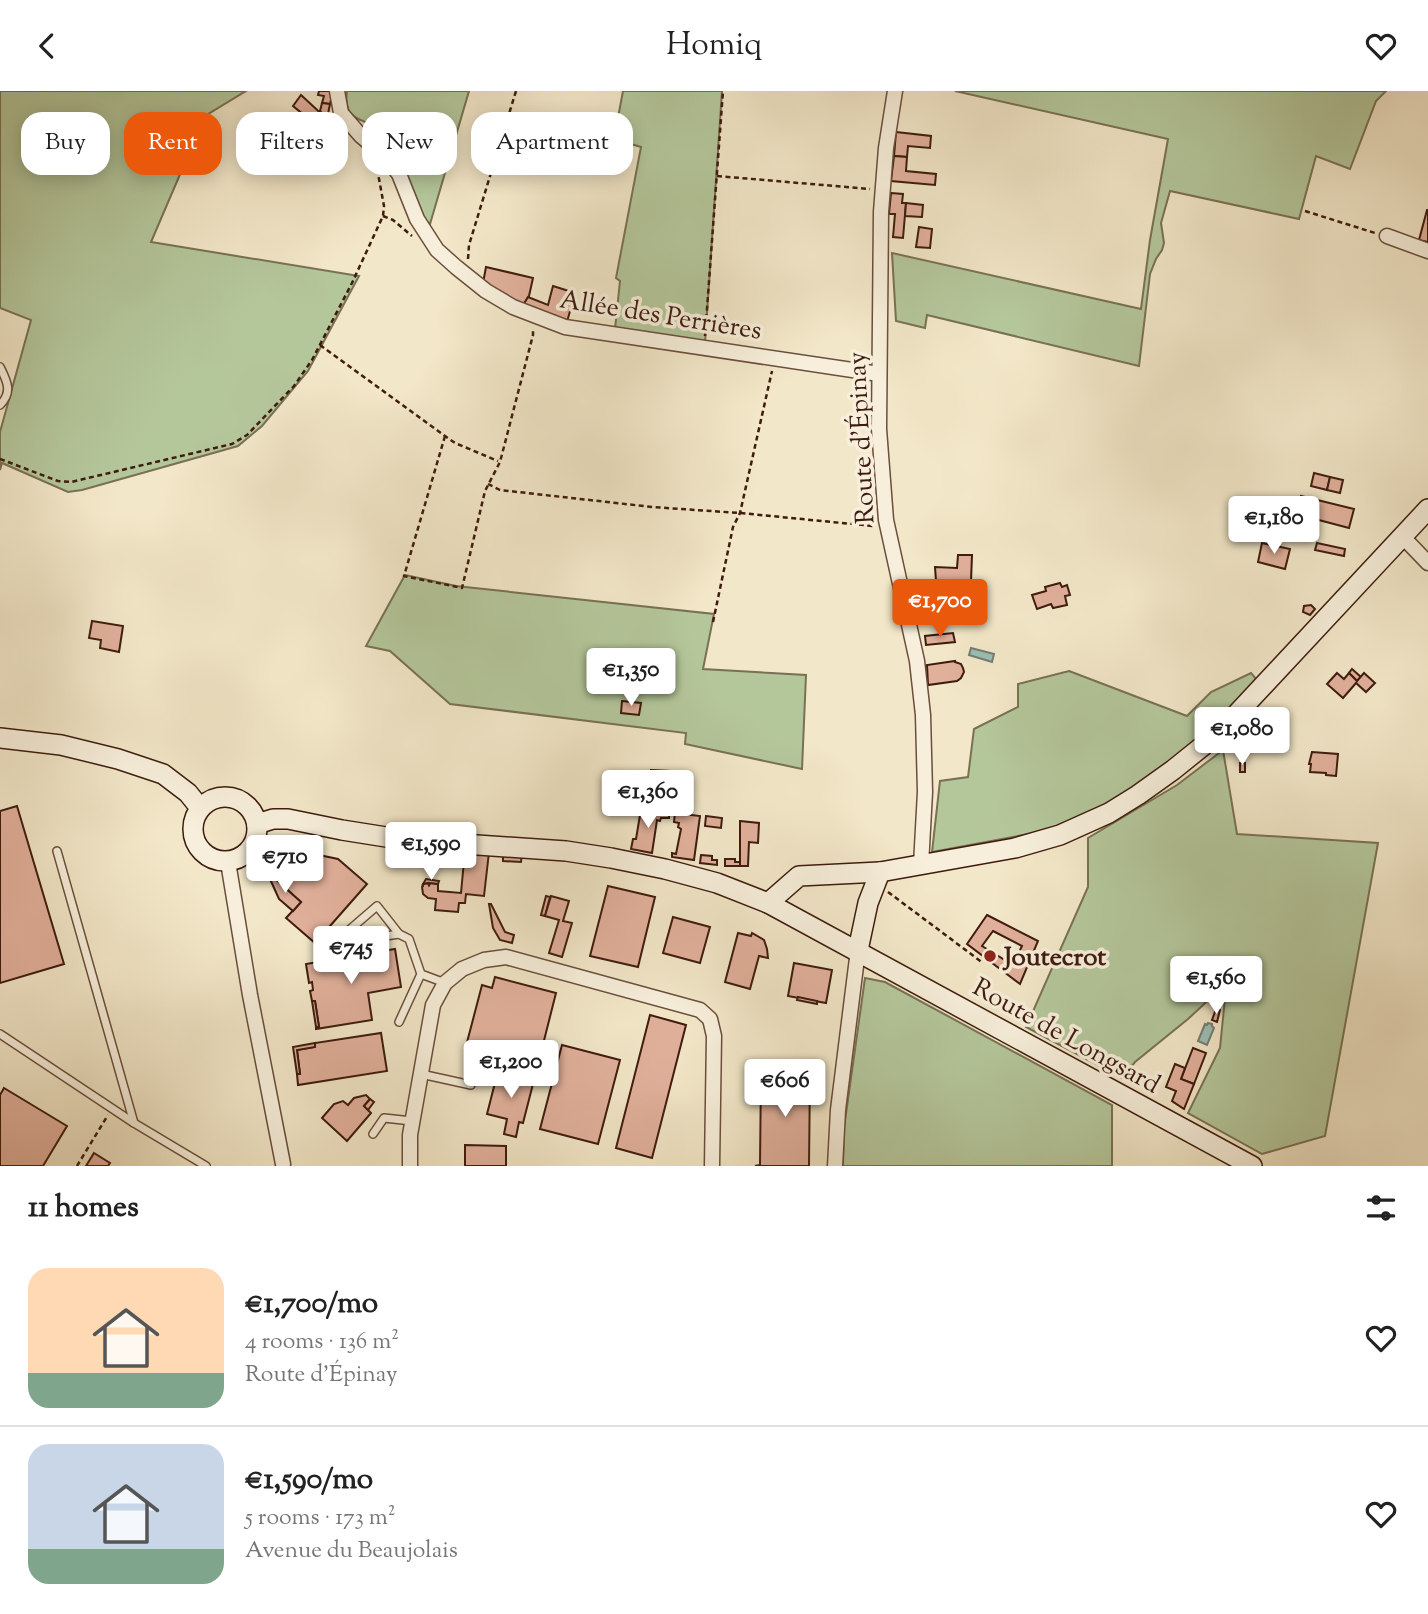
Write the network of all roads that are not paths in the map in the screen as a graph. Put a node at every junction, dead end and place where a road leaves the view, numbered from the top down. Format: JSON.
{"nodes":[{"id":1,"x":337,"y":91,"type":"edge"},
{"id":2,"x":895,"y":91,"type":"edge"},
{"id":3,"x":1387,"y":236,"type":"road end"},
{"id":4,"x":1428,"y":251,"type":"edge"},
{"id":5,"x":1,"y":366,"type":"edge"},
{"id":6,"x":879,"y":374,"type":"junction"},
{"id":7,"x":0,"y":405,"type":"edge"},
{"id":8,"x":1428,"y":509,"type":"edge"},
{"id":9,"x":1402,"y":536,"type":"junction"},
{"id":10,"x":1428,"y":563,"type":"edge"},
{"id":11,"x":0,"y":738,"type":"edge"},
{"id":12,"x":200,"y":808,"type":"junction"},
{"id":13,"x":257,"y":824,"type":"junction"},
{"id":14,"x":57,"y":851,"type":"dead end"},
{"id":15,"x":228,"y":862,"type":"junction"},
{"id":16,"x":921,"y":865,"type":"junction"},
{"id":17,"x":878,"y":878,"type":"junction"},
{"id":18,"x":768,"y":903,"type":"junction"},
{"id":19,"x":399,"y":934,"type":"junction"},
{"id":20,"x":858,"y":950,"type":"junction"},
{"id":21,"x":421,"y":974,"type":"junction"},
{"id":22,"x":445,"y":983,"type":"junction"},
{"id":23,"x":399,"y":1023,"type":"dead end"},
{"id":24,"x":0,"y":1034,"type":"edge"},
{"id":25,"x":421,"y":1074,"type":"junction"},
{"id":26,"x":471,"y":1085,"type":"dead end"},
{"id":27,"x":412,"y":1121,"type":"junction"},
{"id":28,"x":134,"y":1123,"type":"junction"},
{"id":29,"x":373,"y":1134,"type":"dead end"},
{"id":30,"x":286,"y":1165,"type":"edge"},
{"id":31,"x":206,"y":1166,"type":"edge"},
{"id":32,"x":410,"y":1166,"type":"edge"},
{"id":33,"x":712,"y":1166,"type":"edge"},
{"id":34,"x":835,"y":1166,"type":"edge"},
{"id":35,"x":1252,"y":1166,"type":"edge"}],
"edges":[{"from":1,"to":6,"type":"street","name":"Allée des Perrières"},
{"from":2,"to":6,"type":"street","name":"Route d'Épinay"},
{"from":3,"to":4,"type":"street"},
{"from":5,"to":7,"type":"lane"},
{"from":6,"to":16,"type":"street","name":"Route d'Épinay"},
{"from":8,"to":9,"type":"main road"},
{"from":9,"to":10,"type":"street"},
{"from":9,"to":16,"type":"main road"},
{"from":11,"to":12,"type":"main road"},
{"from":12,"to":13,"type":"main road"},
{"from":12,"to":15,"type":"main road"},
{"from":13,"to":15,"type":"main road"},
{"from":13,"to":18,"type":"main road","name":"Route de Longsard"},
{"from":14,"to":28,"type":"lane"},
{"from":15,"to":30,"type":"street"},
{"from":16,"to":17,"type":"main road"},
{"from":17,"to":18,"type":"main road"},
{"from":17,"to":20,"type":"main road"},
{"from":18,"to":20,"type":"main road","name":"Route de Longsard"},
{"from":19,"to":19,"type":"lane"},
{"from":19,"to":21,"type":"lane"},
{"from":20,"to":34,"type":"street"},
{"from":20,"to":35,"type":"main road","name":"Route de Longsard"},
{"from":21,"to":22,"type":"lane"},
{"from":21,"to":23,"type":"lane"},
{"from":22,"to":25,"type":"street"},
{"from":22,"to":33,"type":"street"},
{"from":24,"to":28,"type":"lane"},
{"from":25,"to":26,"type":"lane"},
{"from":25,"to":27,"type":"street"},
{"from":27,"to":29,"type":"lane"},
{"from":27,"to":32,"type":"street"},
{"from":28,"to":31,"type":"lane"}]}
